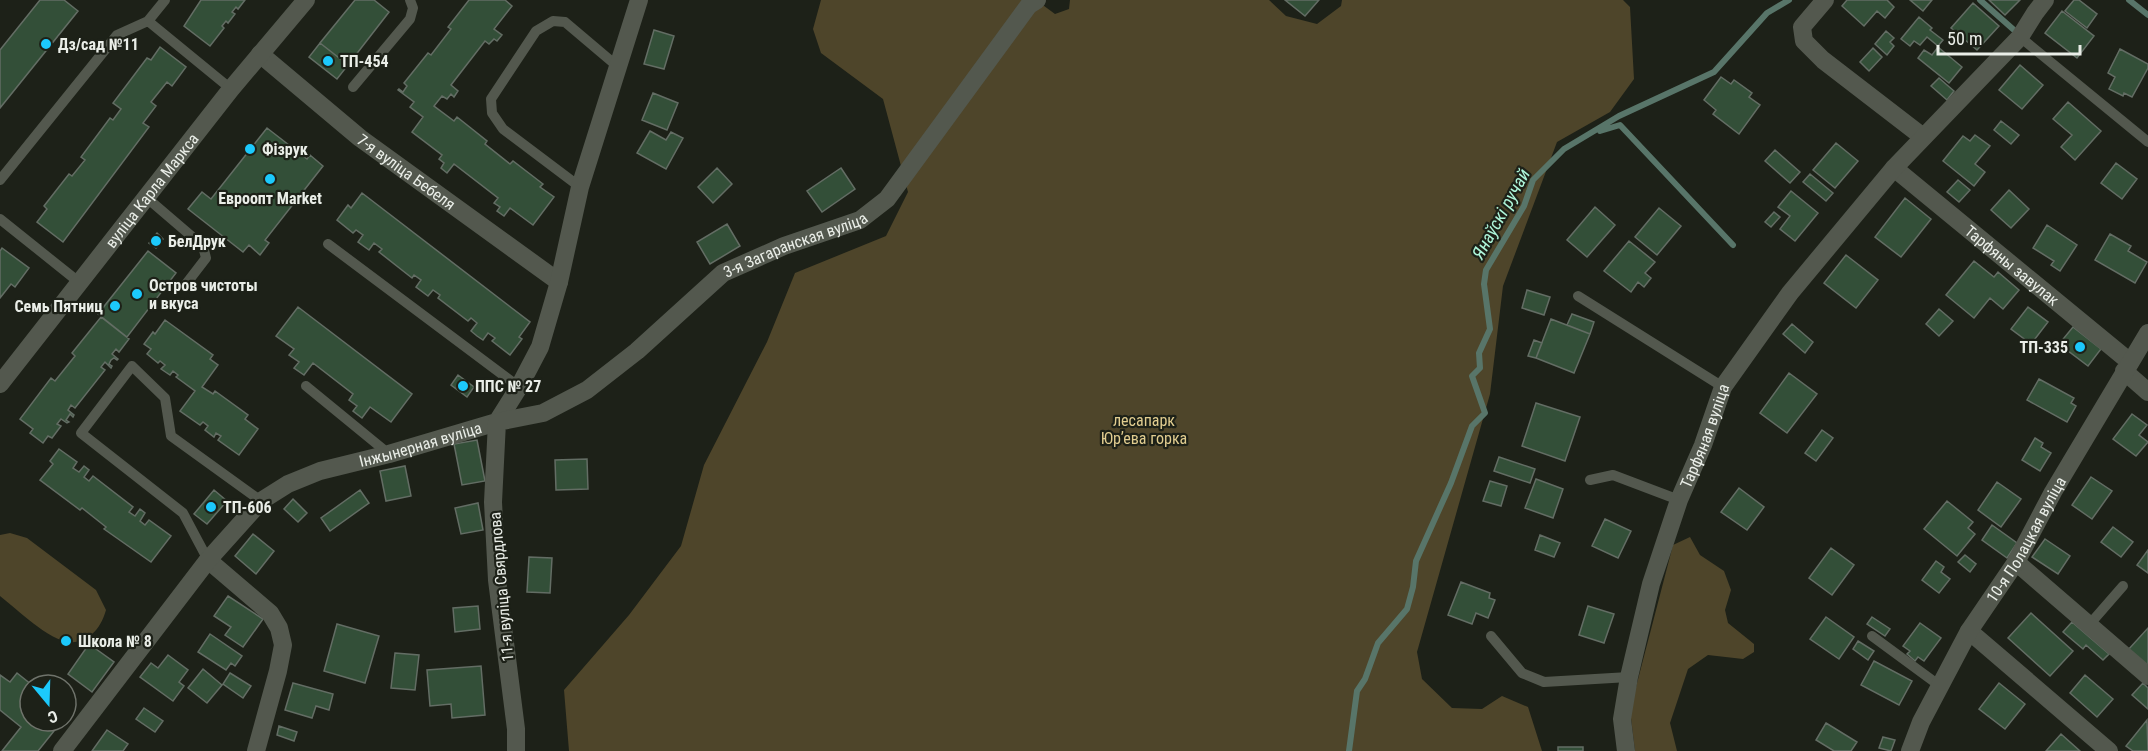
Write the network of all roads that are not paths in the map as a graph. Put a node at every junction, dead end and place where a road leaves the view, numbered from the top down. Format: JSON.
{"nodes":[{"id":1,"x":165,"y":0,"type":"edge"},
{"id":2,"x":306,"y":0,"type":"edge"},
{"id":3,"x":410,"y":0,"type":"edge"},
{"id":4,"x":639,"y":0,"type":"edge"},
{"id":5,"x":1037,"y":0,"type":"edge"},
{"id":6,"x":1825,"y":0,"type":"edge"},
{"id":7,"x":2046,"y":0,"type":"edge"},
{"id":8,"x":148,"y":21,"type":"junction"},
{"id":9,"x":2020,"y":37,"type":"junction"},
{"id":10,"x":260,"y":54,"type":"junction"},
{"id":11,"x":617,"y":66,"type":"junction"},
{"id":12,"x":353,"y":87,"type":"dead end"},
{"id":13,"x":231,"y":89,"type":"junction"},
{"id":14,"x":1923,"y":137,"type":"junction"},
{"id":15,"x":2148,"y":142,"type":"edge"},
{"id":16,"x":1894,"y":168,"type":"junction"},
{"id":17,"x":0,"y":180,"type":"edge"},
{"id":18,"x":580,"y":187,"type":"junction"},
{"id":19,"x":147,"y":198,"type":"junction"},
{"id":20,"x":0,"y":219,"type":"edge"},
{"id":21,"x":328,"y":244,"type":"dead end"},
{"id":22,"x":559,"y":282,"type":"junction"},
{"id":23,"x":80,"y":284,"type":"junction"},
{"id":24,"x":186,"y":284,"type":"dead end"},
{"id":25,"x":1578,"y":296,"type":"dead end"},
{"id":26,"x":2148,"y":333,"type":"edge"},
{"id":27,"x":2127,"y":367,"type":"junction"},
{"id":28,"x":0,"y":384,"type":"edge"},
{"id":29,"x":306,"y":386,"type":"dead end"},
{"id":30,"x":519,"y":387,"type":"junction"},
{"id":31,"x":1723,"y":387,"type":"junction"},
{"id":32,"x":2148,"y":392,"type":"edge"},
{"id":33,"x":497,"y":422,"type":"junction"},
{"id":34,"x":389,"y":454,"type":"junction"},
{"id":35,"x":1590,"y":480,"type":"dead end"},
{"id":36,"x":1679,"y":500,"type":"junction"},
{"id":37,"x":261,"y":501,"type":"junction"},
{"id":38,"x":208,"y":560,"type":"junction"},
{"id":39,"x":2016,"y":562,"type":"junction"},
{"id":40,"x":2123,"y":586,"type":"dead end"},
{"id":41,"x":2089,"y":625,"type":"junction"},
{"id":42,"x":1969,"y":631,"type":"junction"},
{"id":43,"x":1491,"y":636,"type":"dead end"},
{"id":44,"x":1872,"y":636,"type":"dead end"},
{"id":45,"x":2148,"y":676,"type":"edge"},
{"id":46,"x":1629,"y":677,"type":"junction"},
{"id":47,"x":1940,"y":686,"type":"junction"},
{"id":48,"x":62,"y":751,"type":"edge"},
{"id":49,"x":255,"y":751,"type":"edge"},
{"id":50,"x":516,"y":751,"type":"edge"},
{"id":51,"x":1626,"y":751,"type":"edge"},
{"id":52,"x":1910,"y":751,"type":"edge"},
{"id":53,"x":2109,"y":751,"type":"edge"}],
"edges":[{"from":1,"to":8,"type":"lane"},
{"from":2,"to":10,"type":"street","name":"вуліца Карла Маркса"},
{"from":3,"to":12,"type":"lane"},
{"from":4,"to":11,"type":"street","name":"Інжынерная вуліца"},
{"from":5,"to":33,"type":"street","name":"3-я Загаранская вуліца"},
{"from":6,"to":14,"type":"street"},
{"from":7,"to":9,"type":"street","name":"Тарфяная вуліца"},
{"from":8,"to":13,"type":"lane"},
{"from":8,"to":17,"type":"lane"},
{"from":9,"to":14,"type":"street","name":"Тарфяная вуліца"},
{"from":9,"to":15,"type":"lane"},
{"from":10,"to":13,"type":"street","name":"вуліца Карла Маркса"},
{"from":10,"to":22,"type":"street","name":"7-я вуліца Бебеля"},
{"from":11,"to":18,"type":"street","name":"Інжынерная вуліца"},
{"from":11,"to":18,"type":"lane"},
{"from":13,"to":19,"type":"street","name":"вуліца Карла Маркса"},
{"from":14,"to":16,"type":"street","name":"Тарфяная вуліца"},
{"from":16,"to":27,"type":"street","name":"Тарфяны завулак"},
{"from":16,"to":31,"type":"street","name":"Тарфяная вуліца"},
{"from":18,"to":22,"type":"street","name":"Інжынерная вуліца"},
{"from":19,"to":23,"type":"street","name":"вуліца Карла Маркса"},
{"from":19,"to":24,"type":"lane"},
{"from":20,"to":23,"type":"lane"},
{"from":21,"to":30,"type":"lane"},
{"from":22,"to":30,"type":"street","name":"Інжынерная вуліца"},
{"from":23,"to":28,"type":"street","name":"вуліца Карла Маркса"},
{"from":25,"to":31,"type":"lane"},
{"from":26,"to":27,"type":"street","name":"10-я Полацкая вуліца"},
{"from":27,"to":32,"type":"street","name":"Тарфяны завулак"},
{"from":27,"to":39,"type":"street","name":"10-я Полацкая вуліца"},
{"from":29,"to":34,"type":"lane"},
{"from":30,"to":33,"type":"street","name":"Інжынерная вуліца"},
{"from":31,"to":36,"type":"street","name":"Тарфяная вуліца"},
{"from":33,"to":34,"type":"street","name":"Інжынерная вуліца"},
{"from":33,"to":50,"type":"street","name":"11-я вуліца Свярдлова"},
{"from":34,"to":37,"type":"street","name":"Інжынерная вуліца"},
{"from":35,"to":36,"type":"lane"},
{"from":36,"to":46,"type":"street","name":"Тарфяная вуліца"},
{"from":37,"to":38,"type":"street","name":"Інжынерная вуліца"},
{"from":37,"to":38,"type":"lane"},
{"from":38,"to":48,"type":"street","name":"Інжынерная вуліца"},
{"from":38,"to":49,"type":"street"},
{"from":39,"to":41,"type":"street"},
{"from":39,"to":42,"type":"street","name":"10-я Полацкая вуліца"},
{"from":40,"to":41,"type":"lane"},
{"from":41,"to":45,"type":"street"},
{"from":42,"to":47,"type":"street","name":"10-я Полацкая вуліца"},
{"from":42,"to":53,"type":"street"},
{"from":43,"to":46,"type":"lane"},
{"from":44,"to":47,"type":"lane"},
{"from":46,"to":51,"type":"street","name":"Тарфяная вуліца"},
{"from":47,"to":52,"type":"street","name":"10-я Полацкая вуліца"}]}
